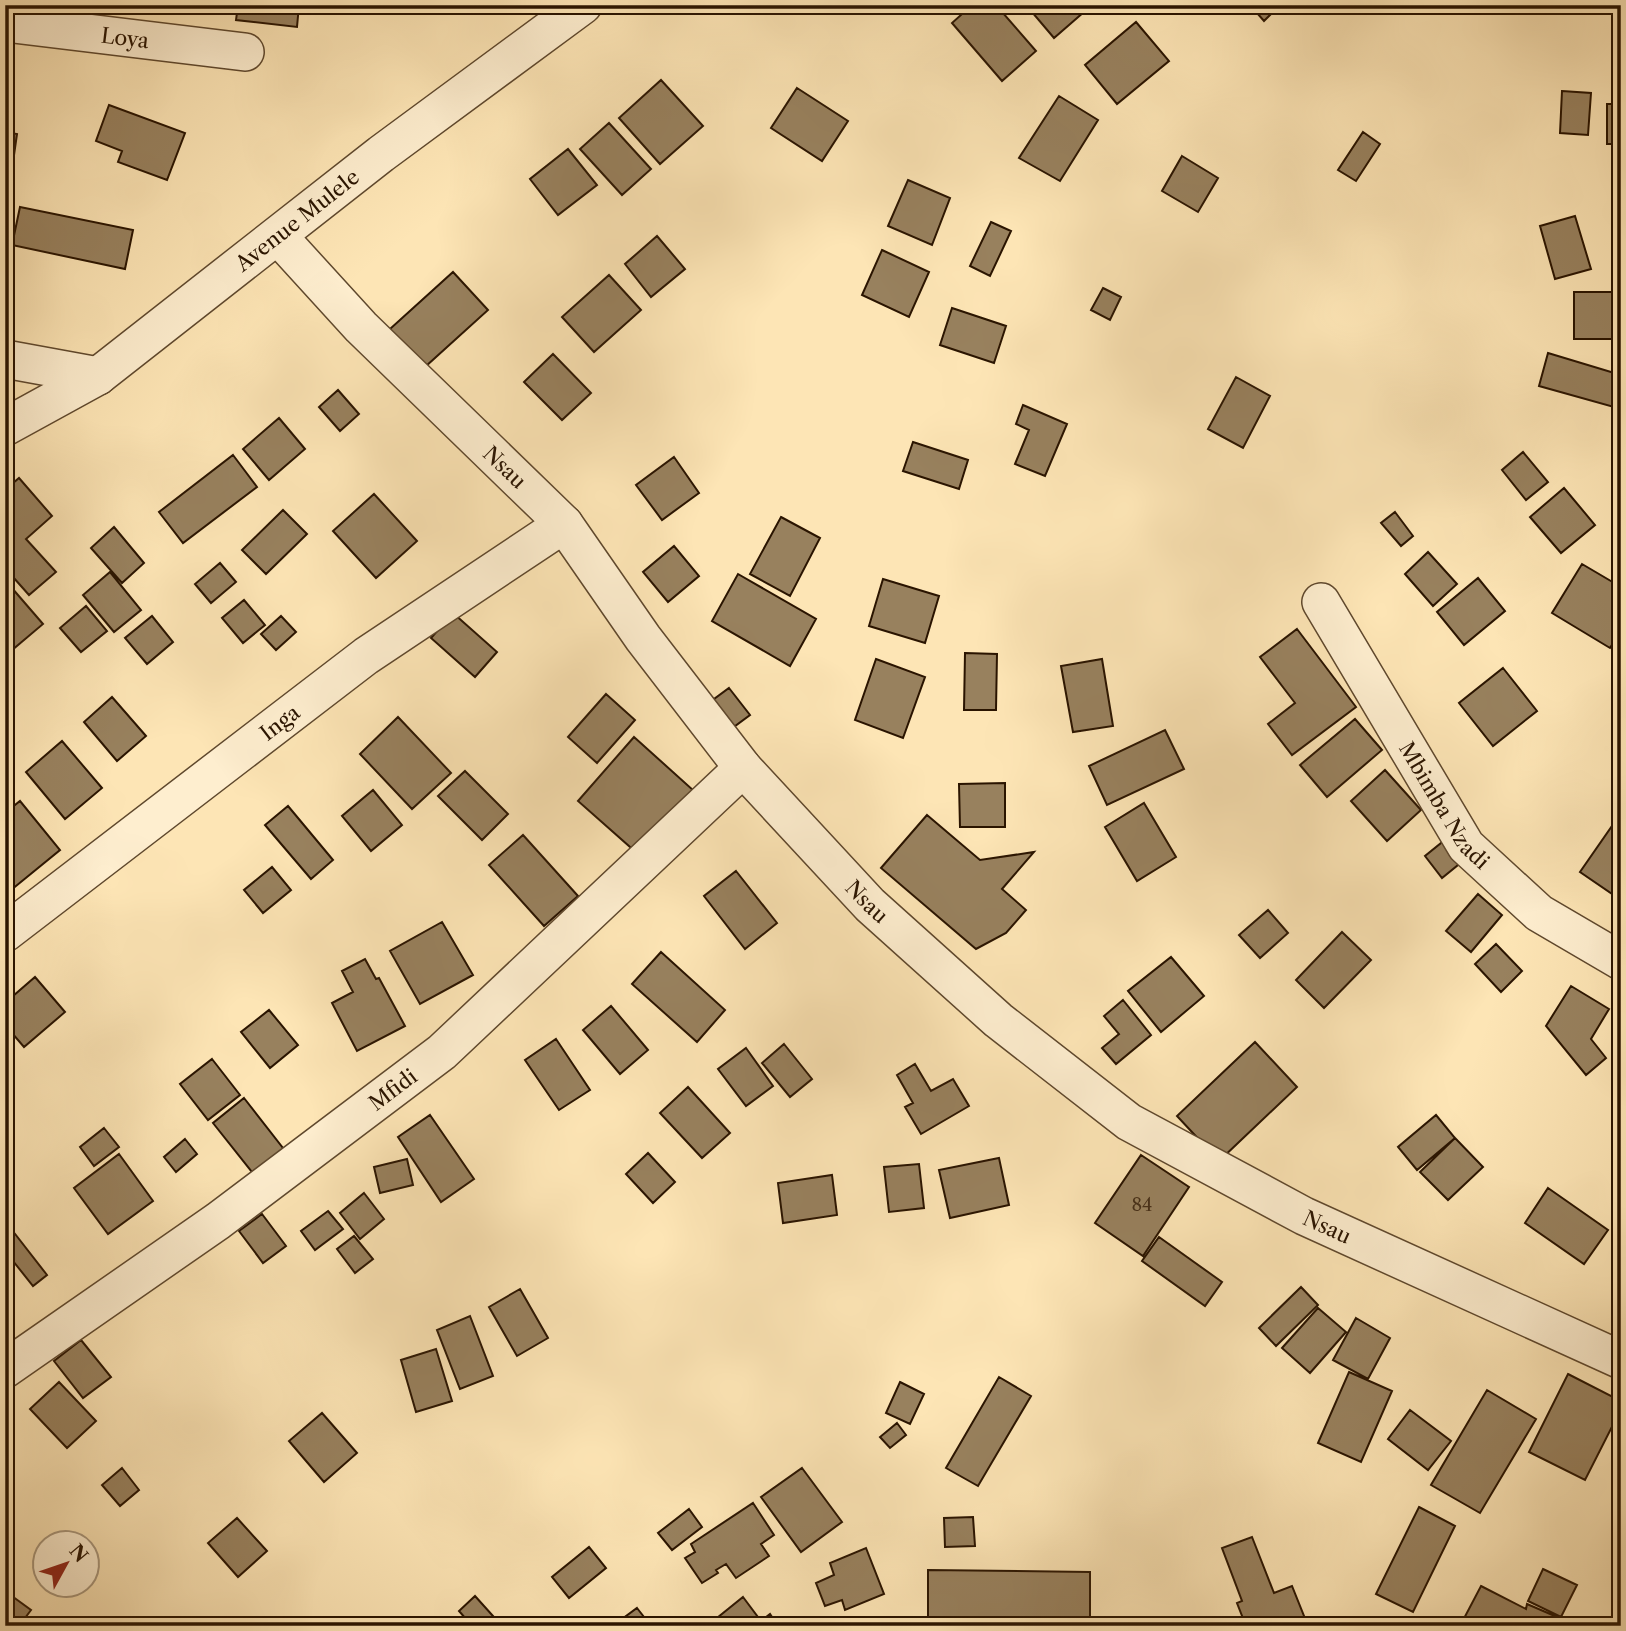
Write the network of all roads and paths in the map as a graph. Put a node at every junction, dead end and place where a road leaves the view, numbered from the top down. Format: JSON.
{"nodes":[{"id":1,"x":583,"y":5,"type":"edge"},
{"id":2,"x":5,"y":23,"type":"edge"},
{"id":3,"x":245,"y":52,"type":"dead end"},
{"id":4,"x":278,"y":236,"type":"junction"},
{"id":5,"x":5,"y":359,"type":"edge"},
{"id":6,"x":98,"y":376,"type":"junction"},
{"id":7,"x":5,"y":427,"type":"edge"},
{"id":8,"x":564,"y":524,"type":"junction"},
{"id":9,"x":1321,"y":602,"type":"dead end"},
{"id":10,"x":743,"y":768,"type":"junction"},
{"id":11,"x":5,"y":933,"type":"edge"},
{"id":12,"x":1621,"y":961,"type":"edge"},
{"id":13,"x":1621,"y":1360,"type":"edge"},
{"id":14,"x":5,"y":1369,"type":"edge"}],
"edges":[{"from":1,"to":4,"type":"street","name":"Avenue Mulele"},
{"from":2,"to":3,"type":"street","name":"Loya"},
{"from":4,"to":6,"type":"street","name":"Avenue Mulele"},
{"from":4,"to":8,"type":"street","name":"Nsau"},
{"from":5,"to":6,"type":"street"},
{"from":6,"to":7,"type":"street","name":"Avenue Mulele"},
{"from":8,"to":10,"type":"street","name":"Nsau"},
{"from":8,"to":11,"type":"street","name":"Inga"},
{"from":9,"to":12,"type":"street","name":"Mbimba Nzadi"},
{"from":10,"to":13,"type":"street","name":"Nsau"},
{"from":10,"to":14,"type":"street","name":"Mfidi"}]}
